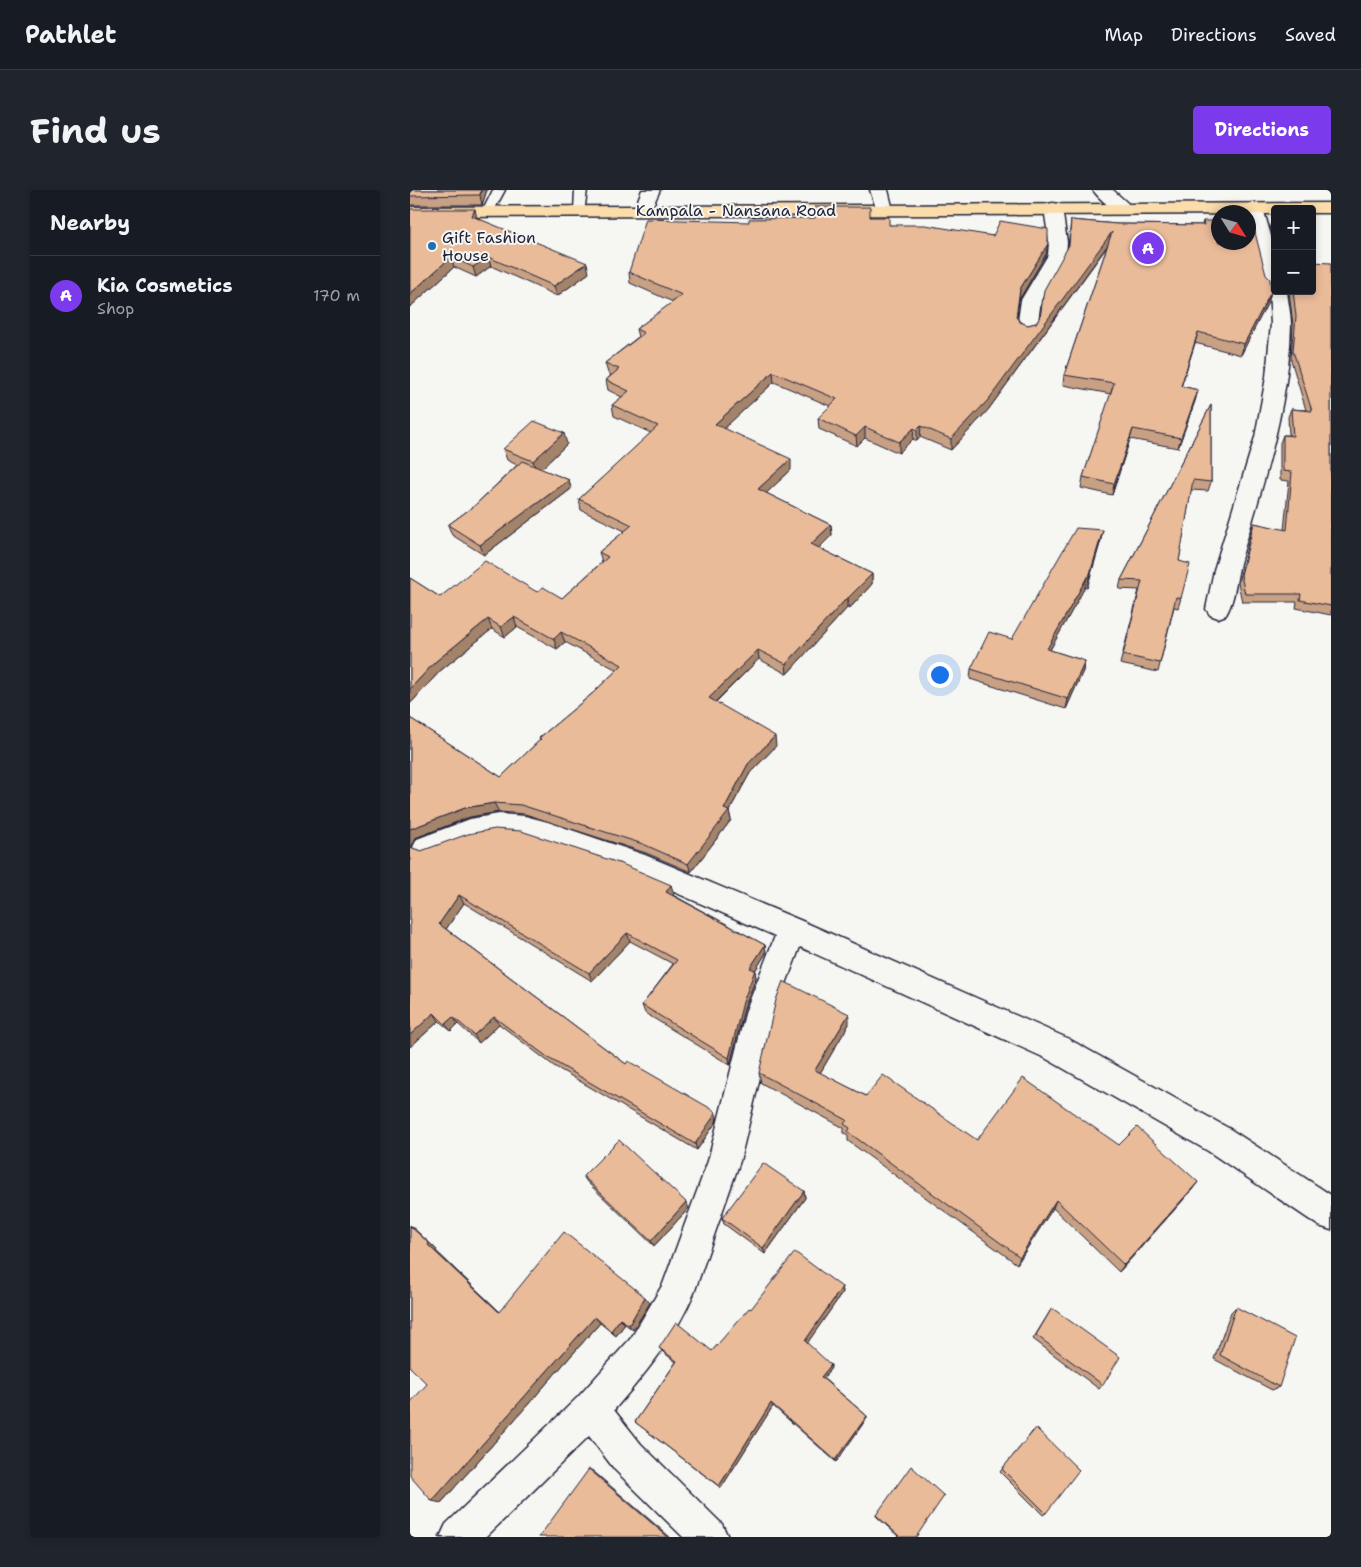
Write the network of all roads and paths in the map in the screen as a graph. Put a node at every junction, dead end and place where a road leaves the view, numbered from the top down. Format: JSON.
{"nodes":[{"id":1,"x":499,"y":190,"type":"edge"},
{"id":2,"x":581,"y":190,"type":"edge"},
{"id":3,"x":651,"y":190,"type":"edge"},
{"id":4,"x":879,"y":190,"type":"edge"},
{"id":5,"x":1102,"y":190,"type":"edge"},
{"id":6,"x":1053,"y":208,"type":"junction"},
{"id":7,"x":1124,"y":208,"type":"junction"},
{"id":8,"x":1211,"y":208,"type":"edge"},
{"id":9,"x":1256,"y":208,"type":"edge"},
{"id":10,"x":1331,"y":208,"type":"edge"},
{"id":11,"x":643,"y":210,"type":"junction"},
{"id":12,"x":884,"y":210,"type":"junction"},
{"id":13,"x":580,"y":211,"type":"junction"},
{"id":14,"x":410,"y":212,"type":"edge"},
{"id":15,"x":488,"y":212,"type":"junction"},
{"id":16,"x":1256,"y":215,"type":"edge"},
{"id":17,"x":1271,"y":270,"type":"edge"},
{"id":18,"x":1277,"y":295,"type":"edge"},
{"id":19,"x":1027,"y":328,"type":"edge"},
{"id":20,"x":1218,"y":609,"type":"dead end"},
{"id":21,"x":427,"y":847,"type":"edge"},
{"id":22,"x":792,"y":930,"type":"junction"},
{"id":23,"x":1331,"y":1214,"type":"edge"},
{"id":24,"x":591,"y":1410,"type":"junction"},
{"id":25,"x":459,"y":1537,"type":"edge"},
{"id":26,"x":709,"y":1537,"type":"edge"}],
"edges":[{"from":1,"to":15,"type":"lane"},
{"from":2,"to":13,"type":"lane"},
{"from":3,"to":11,"type":"street"},
{"from":4,"to":12,"type":"street"},
{"from":5,"to":7,"type":"street"},
{"from":6,"to":7,"type":"main road","name":"Kampala - Nansana Road"},
{"from":6,"to":12,"type":"main road","name":"Kampala - Nansana Road"},
{"from":6,"to":19,"type":"street"},
{"from":7,"to":8,"type":"main road","name":"Kampala - Nansana Road"},
{"from":9,"to":10,"type":"main road","name":"Kampala - Nansana Road"},
{"from":11,"to":12,"type":"main road","name":"Kampala - Nansana Road"},
{"from":11,"to":13,"type":"main road","name":"Kampala - Nansana Road"},
{"from":13,"to":15,"type":"main road","name":"Kampala - Nansana Road"},
{"from":14,"to":15,"type":"main road","name":"Kampala - Nansana Road"},
{"from":16,"to":17,"type":"street"},
{"from":18,"to":20,"type":"street"},
{"from":21,"to":22,"type":"street"},
{"from":22,"to":23,"type":"street"},
{"from":22,"to":24,"type":"street"},
{"from":24,"to":25,"type":"street"},
{"from":24,"to":26,"type":"street"}]}
